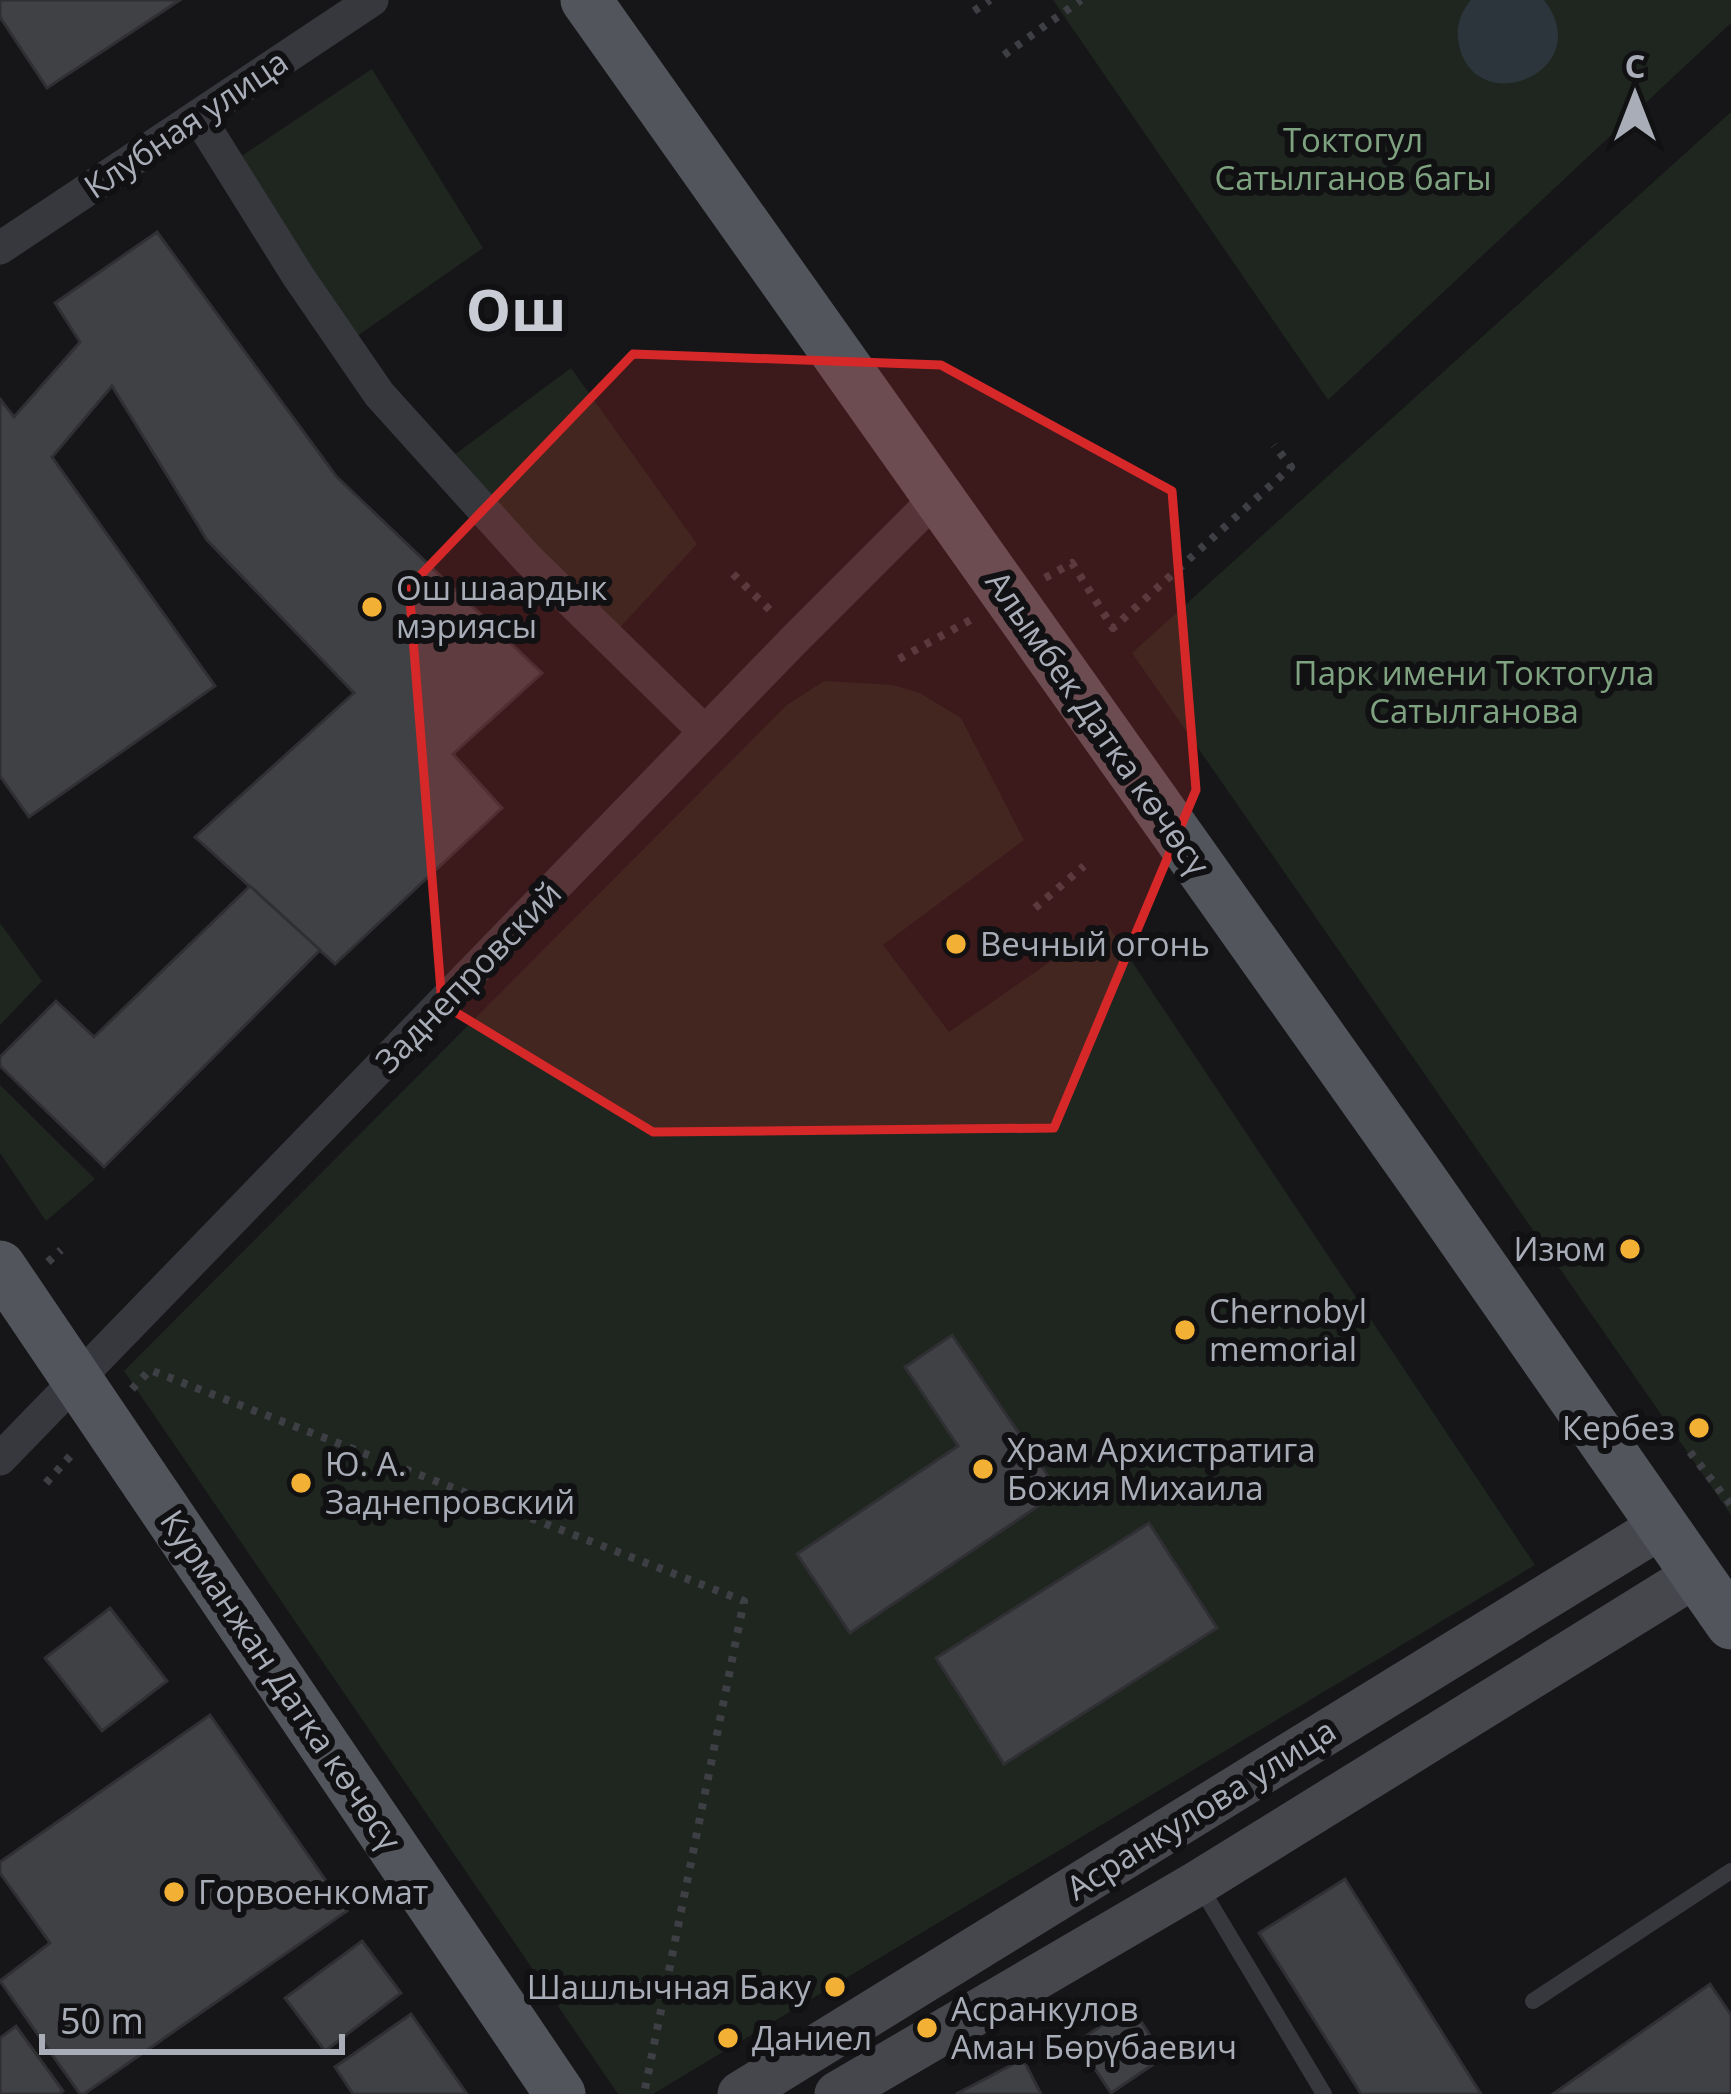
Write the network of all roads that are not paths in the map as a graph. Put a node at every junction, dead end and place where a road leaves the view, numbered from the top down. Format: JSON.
{"nodes":[{"id":1,"x":372,"y":0,"type":"edge"},
{"id":2,"x":586,"y":0,"type":"edge"},
{"id":3,"x":198,"y":116,"type":"junction"},
{"id":4,"x":0,"y":248,"type":"edge"},
{"id":5,"x":938,"y":497,"type":"junction"},
{"id":6,"x":705,"y":732,"type":"junction"},
{"id":7,"x":0,"y":1266,"type":"edge"},
{"id":8,"x":78,"y":1379,"type":"junction"},
{"id":9,"x":0,"y":1459,"type":"edge"},
{"id":10,"x":1663,"y":1525,"type":"junction"},
{"id":11,"x":1697,"y":1574,"type":"junction"},
{"id":12,"x":1731,"y":1624,"type":"edge"},
{"id":13,"x":1731,"y":1871,"type":"edge"},
{"id":14,"x":1198,"y":1882,"type":"junction"},
{"id":15,"x":1533,"y":2001,"type":"dead end"},
{"id":16,"x":560,"y":2094,"type":"edge"},
{"id":17,"x":740,"y":2094,"type":"edge"},
{"id":18,"x":837,"y":2094,"type":"edge"},
{"id":19,"x":1324,"y":2094,"type":"edge"}],
"edges":[{"from":1,"to":3,"type":"street","name":"Клубная улица"},
{"from":2,"to":5,"type":"main road","name":"Алымбек Датка көчөсү"},
{"from":3,"to":4,"type":"street","name":"Клубная улица"},
{"from":3,"to":6,"type":"street"},
{"from":5,"to":6,"type":"street","name":"Заднепровский"},
{"from":5,"to":10,"type":"main road","name":"Алымбек Датка көчөсү"},
{"from":6,"to":8,"type":"street","name":"Заднепровский"},
{"from":7,"to":8,"type":"main road","name":"Курманжан Датка көчөсү"},
{"from":8,"to":9,"type":"street","name":"Заднепровский"},
{"from":8,"to":16,"type":"main road","name":"Курманжан Датка көчөсү"},
{"from":10,"to":11,"type":"main road","name":"Алымбек Датка көчөсү"},
{"from":10,"to":17,"type":"main road","name":"Асранкулова улица"},
{"from":11,"to":12,"type":"main road","name":"Алымбек Датка көчөсү"},
{"from":11,"to":14,"type":"main road","name":"Асранкулова улица"},
{"from":13,"to":15,"type":"lane"},
{"from":14,"to":18,"type":"main road","name":"Асранкулова улица"},
{"from":14,"to":19,"type":"lane"}]}
